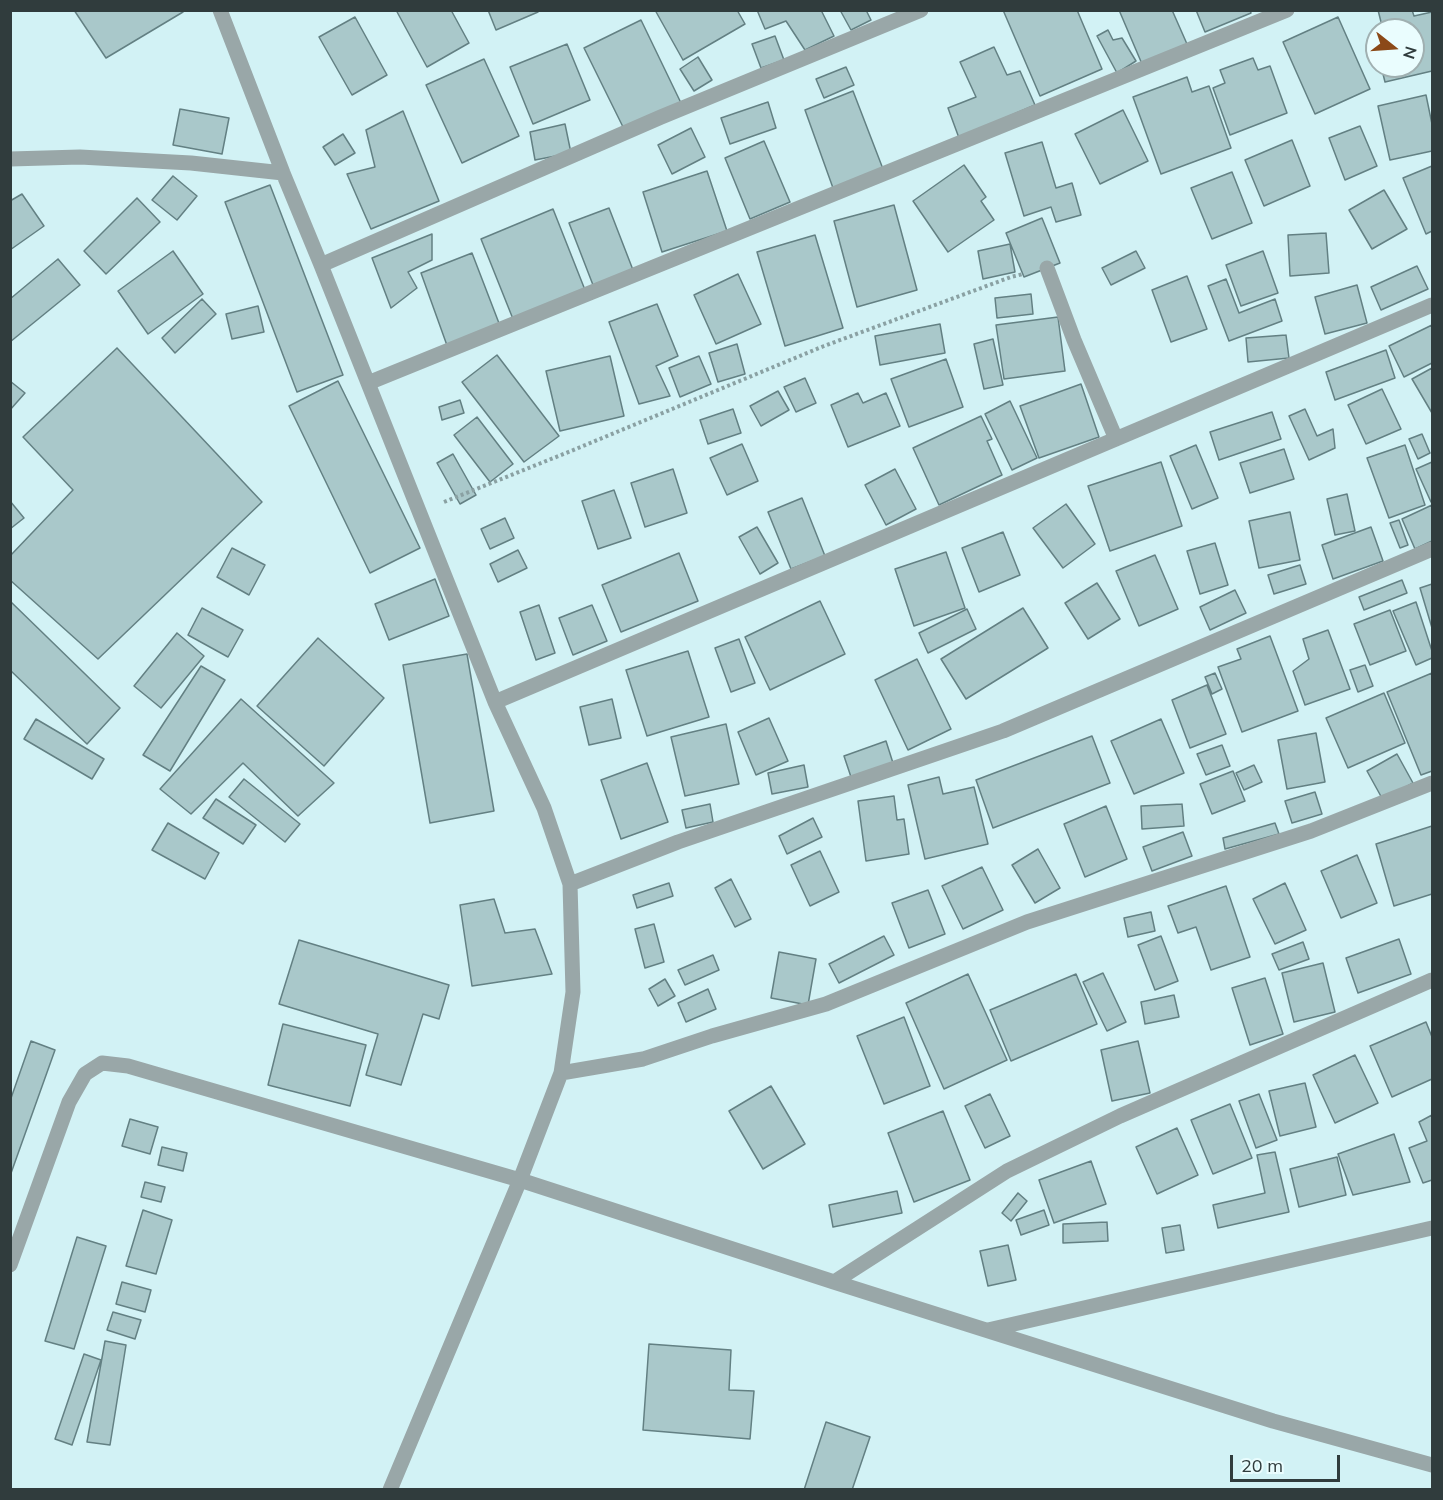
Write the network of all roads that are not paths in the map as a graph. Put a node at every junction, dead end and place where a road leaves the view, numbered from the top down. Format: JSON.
{"nodes":[{"id":1,"x":220,"y":10,"type":"edge"},
{"id":2,"x":921,"y":10,"type":"edge"},
{"id":3,"x":1287,"y":10,"type":"edge"},
{"id":4,"x":10,"y":159,"type":"edge"},
{"id":5,"x":283,"y":173,"type":"junction"},
{"id":6,"x":321,"y":265,"type":"junction"},
{"id":7,"x":1047,"y":268,"type":"road end"},
{"id":8,"x":1432,"y":305,"type":"edge"},
{"id":9,"x":368,"y":383,"type":"junction"},
{"id":10,"x":1116,"y":439,"type":"junction"},
{"id":11,"x":1432,"y":549,"type":"edge"},
{"id":12,"x":495,"y":702,"type":"junction"},
{"id":13,"x":1432,"y":783,"type":"edge"},
{"id":14,"x":570,"y":884,"type":"junction"},
{"id":15,"x":1432,"y":980,"type":"edge"},
{"id":16,"x":561,"y":1073,"type":"junction"},
{"id":17,"x":520,"y":1180,"type":"junction"},
{"id":18,"x":1432,"y":1228,"type":"edge"},
{"id":19,"x":10,"y":1265,"type":"edge"},
{"id":20,"x":834,"y":1282,"type":"junction"},
{"id":21,"x":988,"y":1330,"type":"junction"},
{"id":22,"x":1432,"y":1465,"type":"edge"},
{"id":23,"x":390,"y":1490,"type":"edge"}],
"edges":[{"from":1,"to":5,"type":"street"},
{"from":2,"to":6,"type":"street"},
{"from":3,"to":9,"type":"street"},
{"from":4,"to":5,"type":"street"},
{"from":5,"to":6,"type":"street"},
{"from":6,"to":9,"type":"street"},
{"from":7,"to":10,"type":"street"},
{"from":8,"to":10,"type":"street"},
{"from":9,"to":12,"type":"street"},
{"from":10,"to":12,"type":"street"},
{"from":11,"to":14,"type":"street"},
{"from":12,"to":14,"type":"street"},
{"from":13,"to":16,"type":"street"},
{"from":14,"to":16,"type":"street"},
{"from":15,"to":20,"type":"street"},
{"from":16,"to":17,"type":"street"},
{"from":17,"to":19,"type":"street"},
{"from":17,"to":20,"type":"street"},
{"from":17,"to":23,"type":"street"},
{"from":18,"to":21,"type":"street"},
{"from":20,"to":21,"type":"street"},
{"from":21,"to":22,"type":"street"}]}
